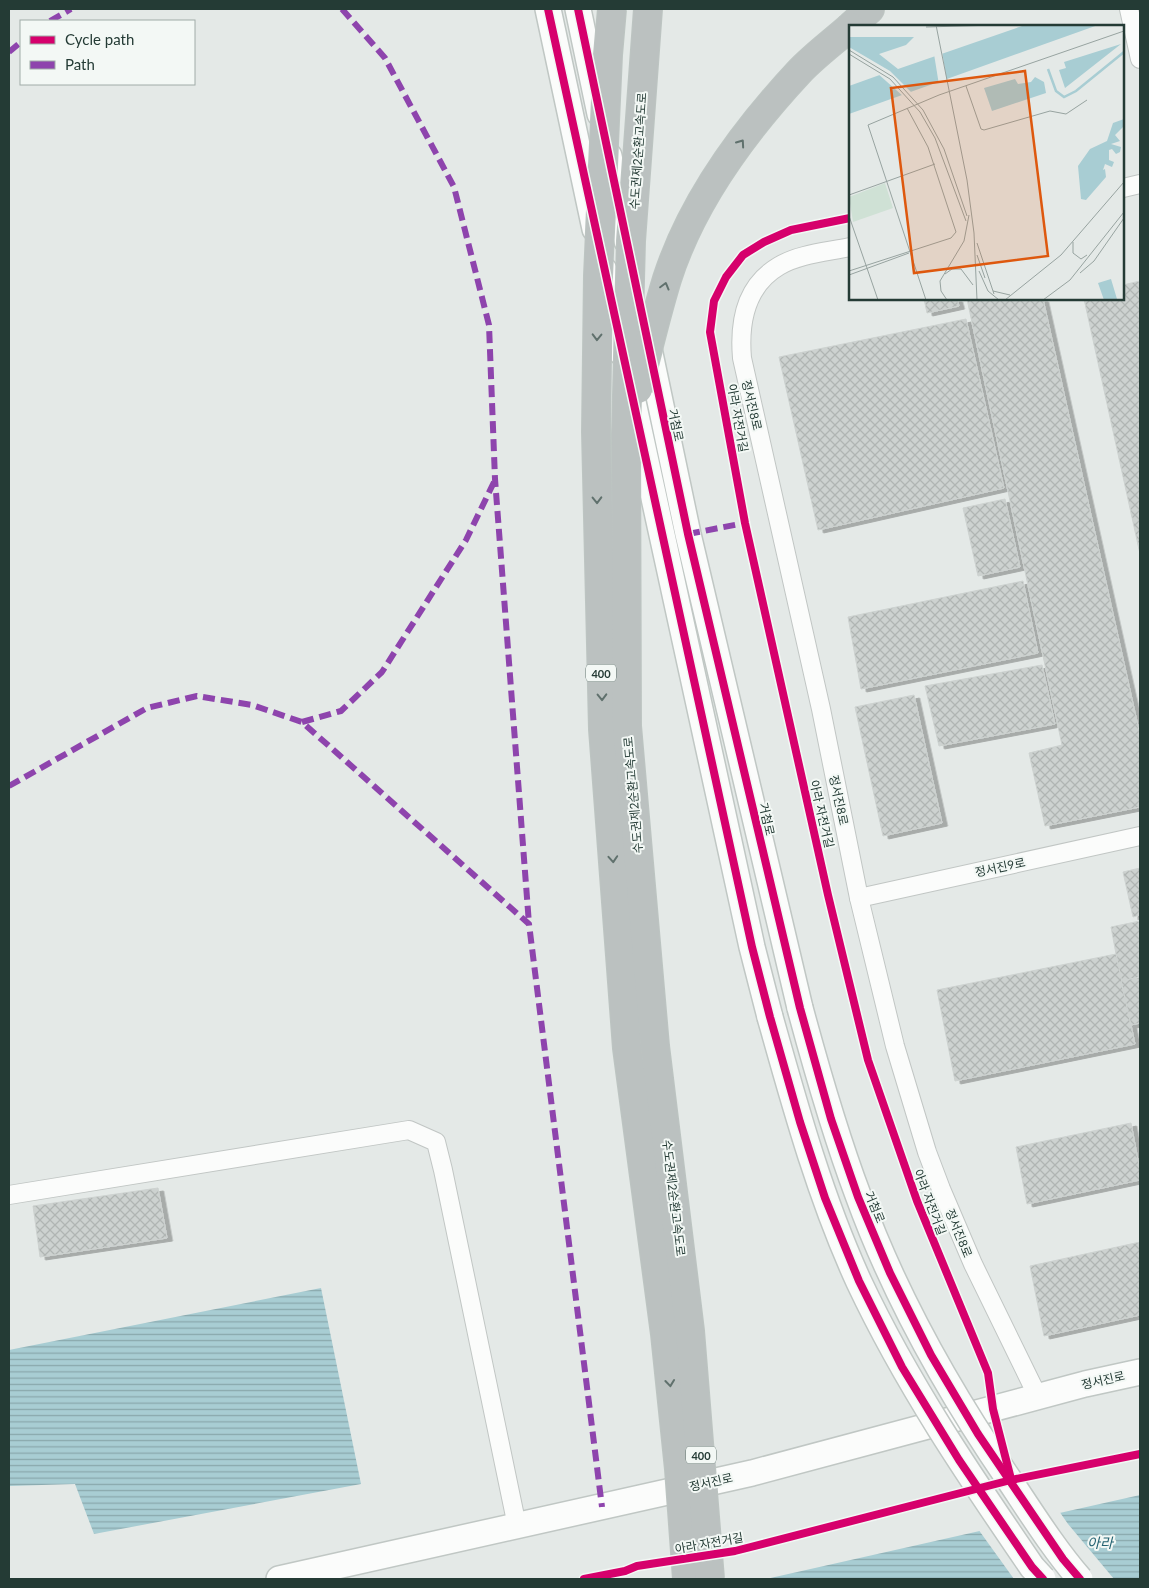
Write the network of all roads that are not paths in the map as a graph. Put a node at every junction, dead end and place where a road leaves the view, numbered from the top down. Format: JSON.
{"nodes":[{"id":1,"x":548,"y":9,"type":"edge"},
{"id":2,"x":578,"y":9,"type":"edge"},
{"id":3,"x":603,"y":9,"type":"edge"},
{"id":4,"x":612,"y":9,"type":"edge"},
{"id":5,"x":648,"y":9,"type":"edge"},
{"id":6,"x":870,"y":9,"type":"edge"},
{"id":7,"x":1129,"y":9,"type":"edge"},
{"id":8,"x":853,"y":25,"type":"edge"},
{"id":9,"x":849,"y":29,"type":"edge"},
{"id":10,"x":608,"y":55,"type":"junction"},
{"id":11,"x":1140,"y":59,"type":"edge"},
{"id":12,"x":1140,"y":184,"type":"edge"},
{"id":13,"x":1124,"y":188,"type":"edge"},
{"id":14,"x":849,"y":247,"type":"edge"},
{"id":15,"x":626,"y":434,"type":"junction"},
{"id":16,"x":1140,"y":836,"type":"edge"},
{"id":17,"x":859,"y":898,"type":"junction"},
{"id":18,"x":9,"y":1194,"type":"edge"},
{"id":19,"x":1140,"y":1372,"type":"edge"},
{"id":20,"x":1038,"y":1397,"type":"junction"},
{"id":21,"x":517,"y":1526,"type":"junction"},
{"id":22,"x":279,"y":1579,"type":"edge"},
{"id":23,"x":686,"y":1579,"type":"edge"},
{"id":24,"x":710,"y":1579,"type":"edge"},
{"id":25,"x":1042,"y":1579,"type":"edge"},
{"id":26,"x":1080,"y":1579,"type":"edge"}],
"edges":[{"from":1,"to":25,"type":"street","bridge":true},
{"from":2,"to":26,"type":"street","name":"거첨로","bridge":true},
{"from":3,"to":10,"type":"highway","bridge":true},
{"from":4,"to":10,"type":"highway","name":"수도권제2순환고속도로","number":"400","bridge":true},
{"from":5,"to":15,"type":"highway","name":"수도권제2순환고속도로","number":"400","bridge":true},
{"from":6,"to":8,"type":"highway"},
{"from":7,"to":11,"type":"street"},
{"from":15,"to":9,"type":"highway","one_way":true,"bridge":true},
{"from":10,"to":23,"type":"highway","name":"수도권제2순환고속도로","number":"400","one_way":true,"bridge":true},
{"from":12,"to":13,"type":"street"},
{"from":14,"to":17,"type":"street","name":"정서진8로"},
{"from":15,"to":24,"type":"highway","name":"수도권제2순환고속도로","number":"400","bridge":true},
{"from":16,"to":17,"type":"street","name":"정서진9로"},
{"from":17,"to":20,"type":"street","name":"정서진8로"},
{"from":18,"to":21,"type":"street"},
{"from":19,"to":20,"type":"street","name":"정서진로"},
{"from":20,"to":21,"type":"street","name":"정서진로"},
{"from":21,"to":22,"type":"street","name":"정서진로"}]}
